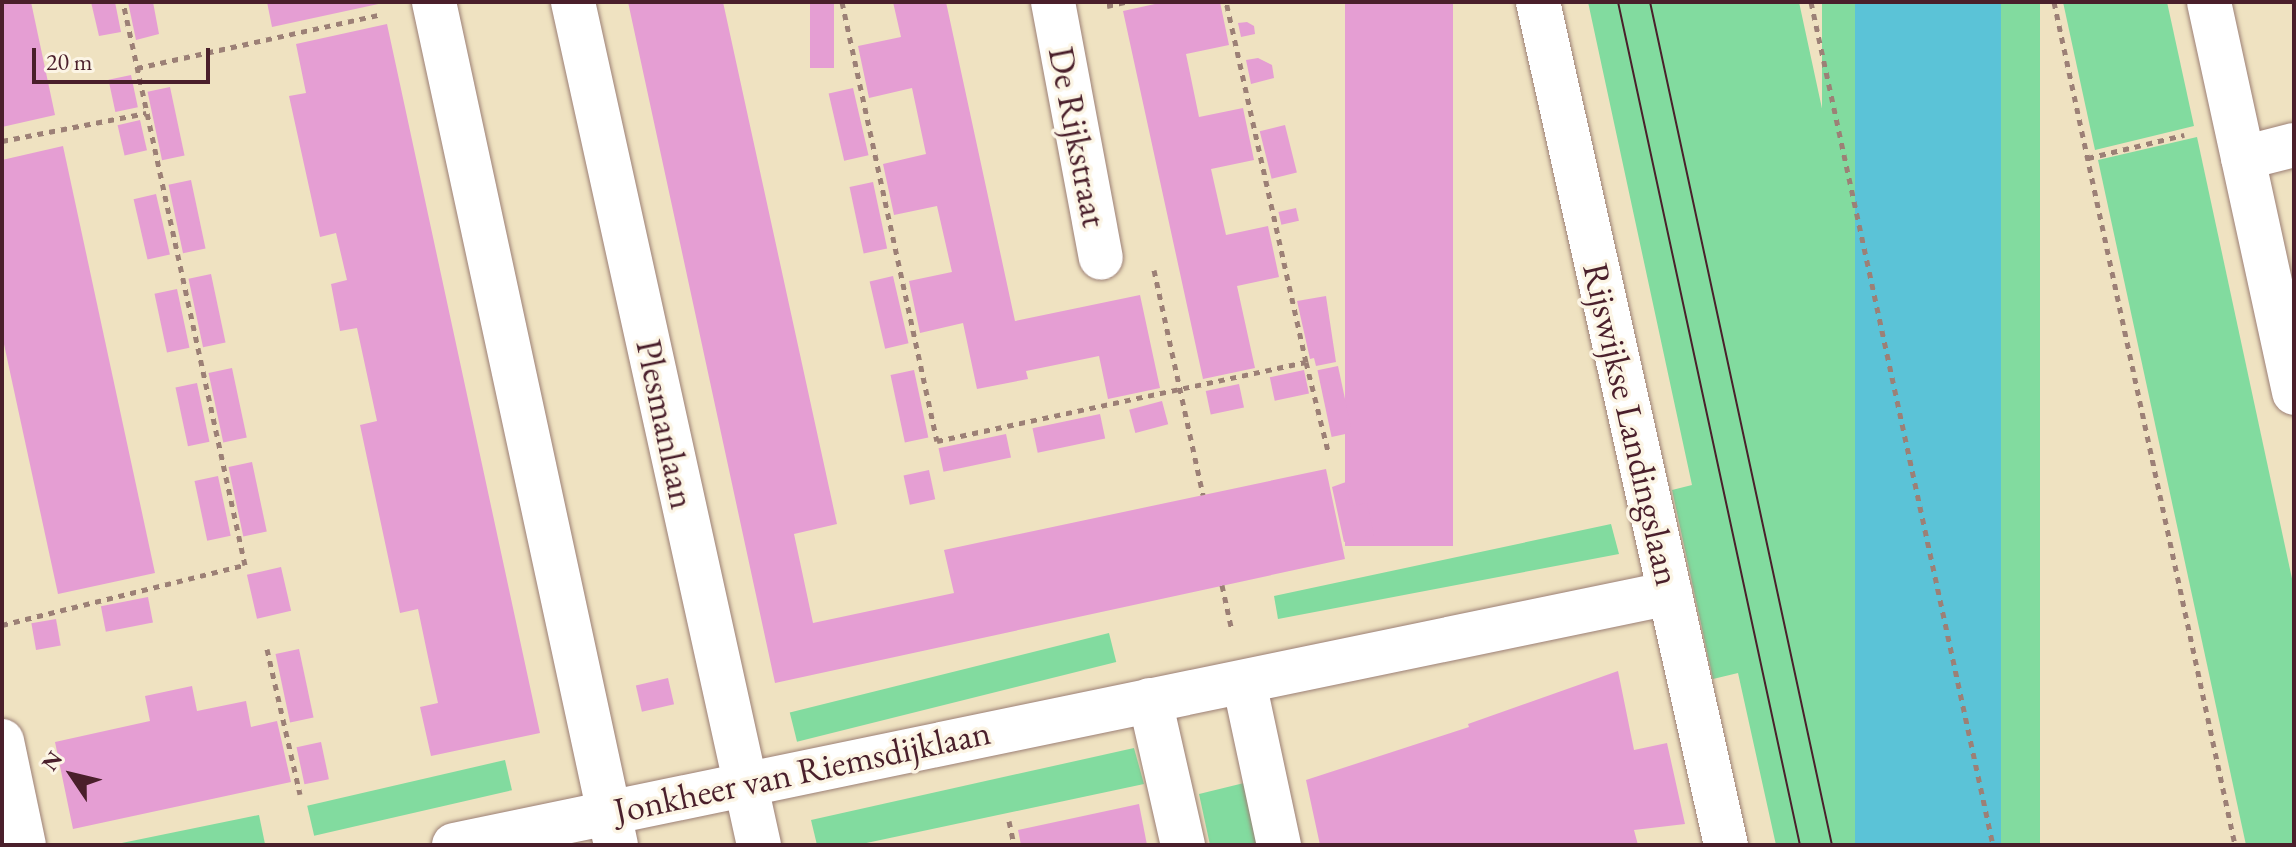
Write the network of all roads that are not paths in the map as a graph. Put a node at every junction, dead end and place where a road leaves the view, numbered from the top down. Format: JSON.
{"nodes":[{"id":1,"x":434,"y":2,"type":"edge"},
{"id":2,"x":573,"y":2,"type":"edge"},
{"id":3,"x":1053,"y":2,"type":"edge"},
{"id":4,"x":1538,"y":2,"type":"edge"},
{"id":5,"x":2209,"y":2,"type":"edge"},
{"id":6,"x":2239,"y":140,"type":"junction"},
{"id":7,"x":2294,"y":145,"type":"edge"},
{"id":8,"x":1101,"y":258,"type":"road end"},
{"id":9,"x":2294,"y":393,"type":"edge"},
{"id":10,"x":1670,"y":593,"type":"junction"},
{"id":11,"x":1244,"y":682,"type":"junction"},
{"id":12,"x":1150,"y":700,"type":"junction"},
{"id":13,"x":2,"y":741,"type":"edge"},
{"id":14,"x":745,"y":783,"type":"junction"},
{"id":15,"x":612,"y":828,"type":"edge"},
{"id":16,"x":24,"y":845,"type":"edge"},
{"id":17,"x":454,"y":845,"type":"edge"},
{"id":18,"x":759,"y":845,"type":"edge"},
{"id":19,"x":1183,"y":845,"type":"edge"},
{"id":20,"x":1279,"y":845,"type":"edge"},
{"id":21,"x":1726,"y":845,"type":"edge"}],
"edges":[{"from":1,"to":15,"type":"street"},
{"from":2,"to":14,"type":"street","name":"Plesmanlaan"},
{"from":3,"to":8,"type":"street","name":"De Rijkstraat"},
{"from":4,"to":10,"type":"street","name":"Rijswijkse Landingslaan"},
{"from":5,"to":6,"type":"street"},
{"from":6,"to":7,"type":"street"},
{"from":6,"to":9,"type":"street"},
{"from":10,"to":11,"type":"street","name":"Jonkheer van Riemsdijklaan"},
{"from":10,"to":21,"type":"street","name":"Rijswijkse Landingslaan"},
{"from":11,"to":12,"type":"street","name":"Jonkheer van Riemsdijklaan"},
{"from":11,"to":20,"type":"street"},
{"from":12,"to":14,"type":"street","name":"Jonkheer van Riemsdijklaan"},
{"from":12,"to":19,"type":"street"},
{"from":13,"to":16,"type":"street"},
{"from":14,"to":15,"type":"street","name":"Jonkheer van Riemsdijklaan"},
{"from":14,"to":18,"type":"street","name":"Plesmanlaan"},
{"from":15,"to":17,"type":"street","name":"Jonkheer van Riemsdijklaan"}]}
